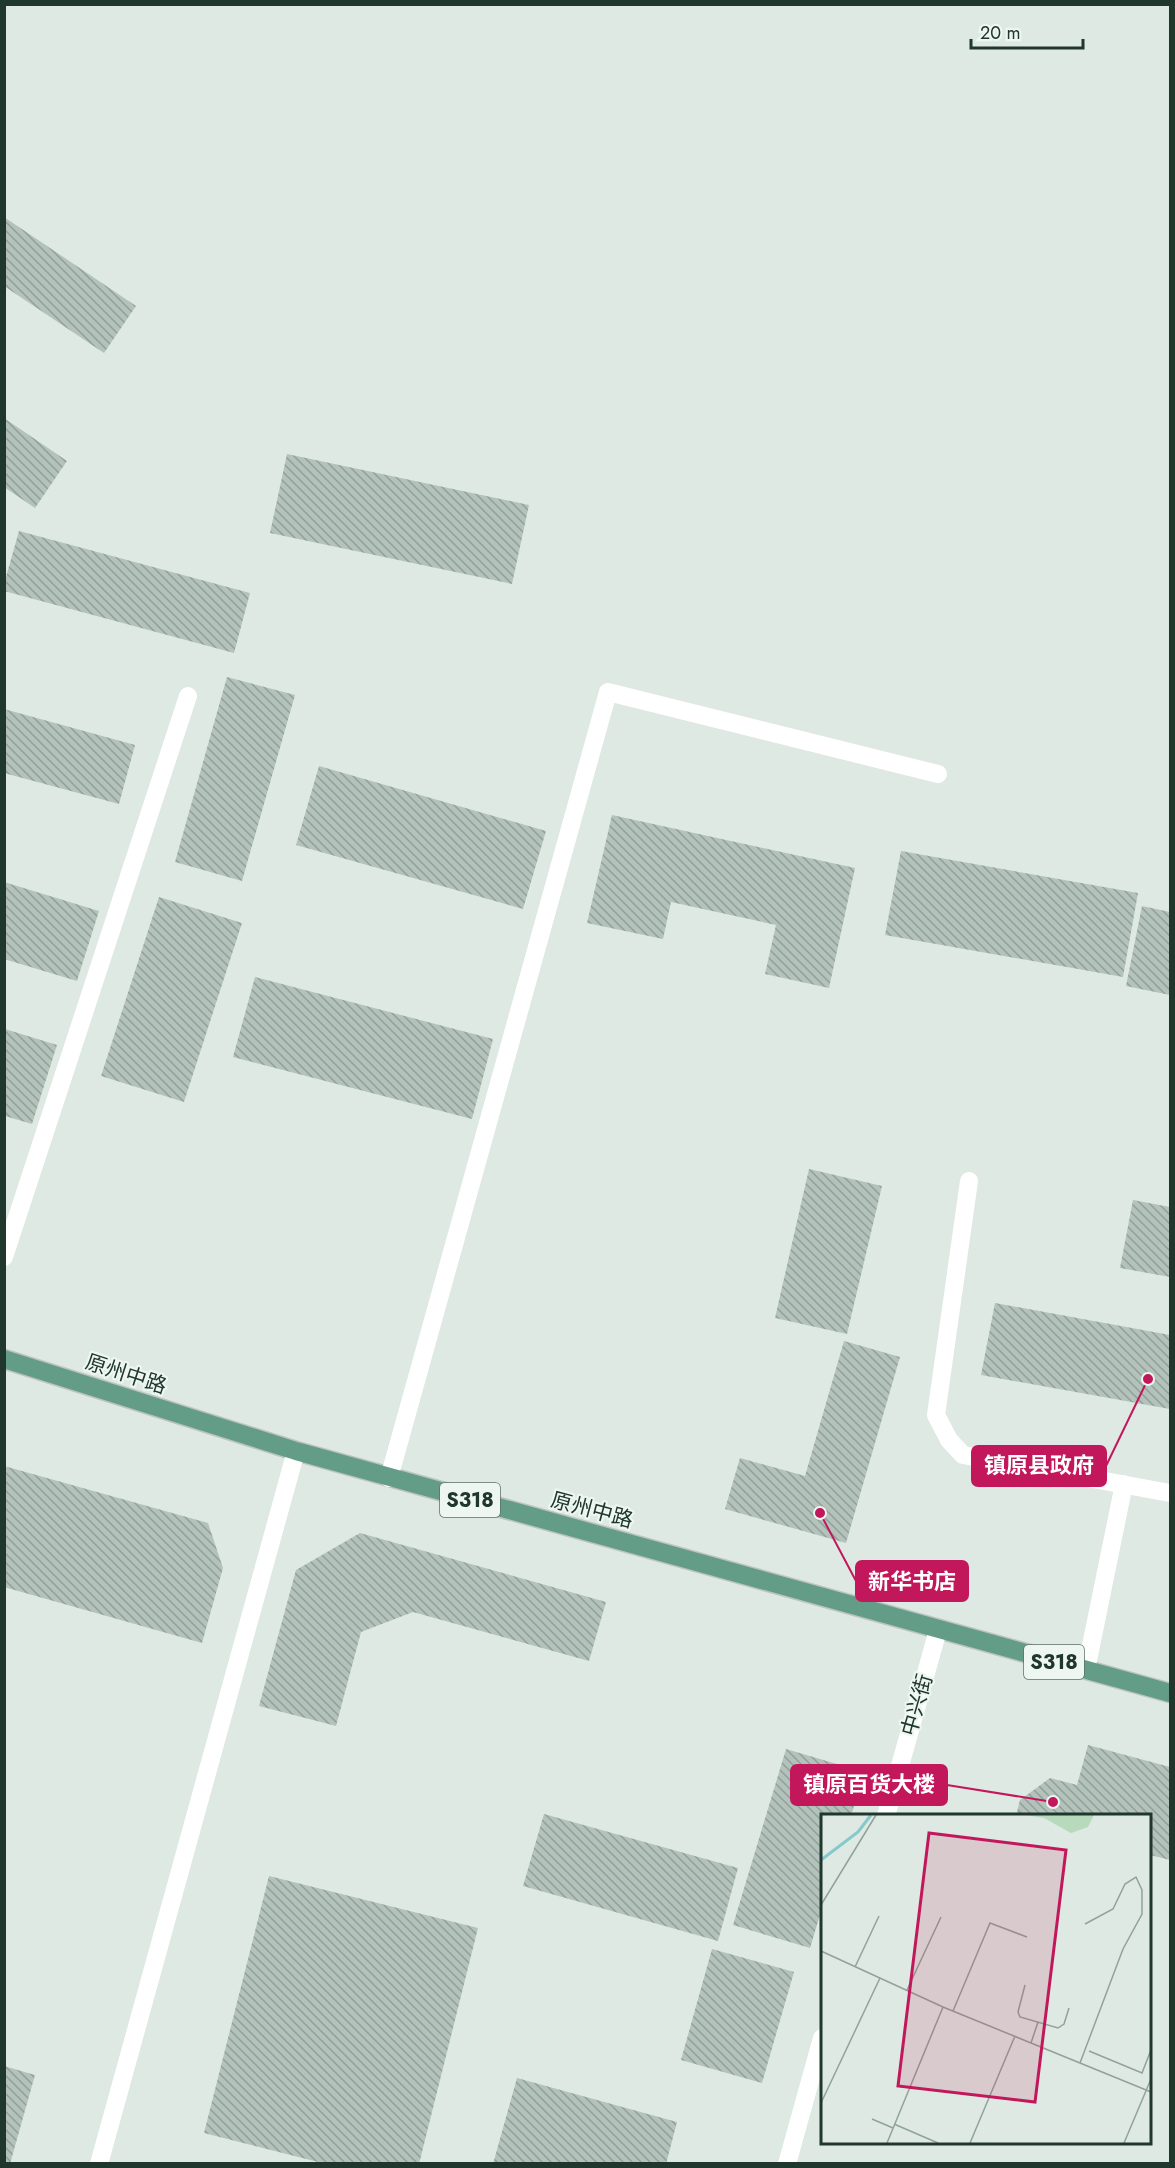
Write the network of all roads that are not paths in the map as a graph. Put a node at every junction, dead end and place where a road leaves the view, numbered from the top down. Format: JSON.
{"nodes":[{"id":1,"x":188,"y":696,"type":"dead end"},
{"id":2,"x":938,"y":774,"type":"dead end"},
{"id":3,"x":969,"y":1181,"type":"dead end"},
{"id":4,"x":4,"y":1257,"type":"edge"},
{"id":5,"x":4,"y":1359,"type":"edge"},
{"id":6,"x":296,"y":1451,"type":"junction"},
{"id":7,"x":389,"y":1478,"type":"junction"},
{"id":8,"x":1124,"y":1484,"type":"junction"},
{"id":9,"x":1170,"y":1493,"type":"edge"},
{"id":10,"x":938,"y":1630,"type":"junction"},
{"id":11,"x":1086,"y":1670,"type":"junction"},
{"id":12,"x":1170,"y":1693,"type":"edge"},
{"id":13,"x":886,"y":1814,"type":"edge"},
{"id":14,"x":821,"y":2042,"type":"edge"},
{"id":15,"x":99,"y":2163,"type":"edge"},
{"id":16,"x":787,"y":2163,"type":"edge"}],
"edges":[{"from":1,"to":4,"type":"street"},
{"from":2,"to":7,"type":"street"},
{"from":3,"to":8,"type":"street"},
{"from":5,"to":6,"type":"main road","name":"原州中路","number":"S318"},
{"from":6,"to":7,"type":"main road","name":"原州中路","number":"S318"},
{"from":6,"to":15,"type":"street"},
{"from":7,"to":10,"type":"main road","name":"原州中路","number":"S318"},
{"from":8,"to":9,"type":"street"},
{"from":8,"to":11,"type":"street"},
{"from":10,"to":11,"type":"main road","name":"原州中路","number":"S318"},
{"from":10,"to":13,"type":"street","name":"中兴街"},
{"from":11,"to":12,"type":"main road","name":"原州中路","number":"S318"},
{"from":14,"to":16,"type":"street"}]}
